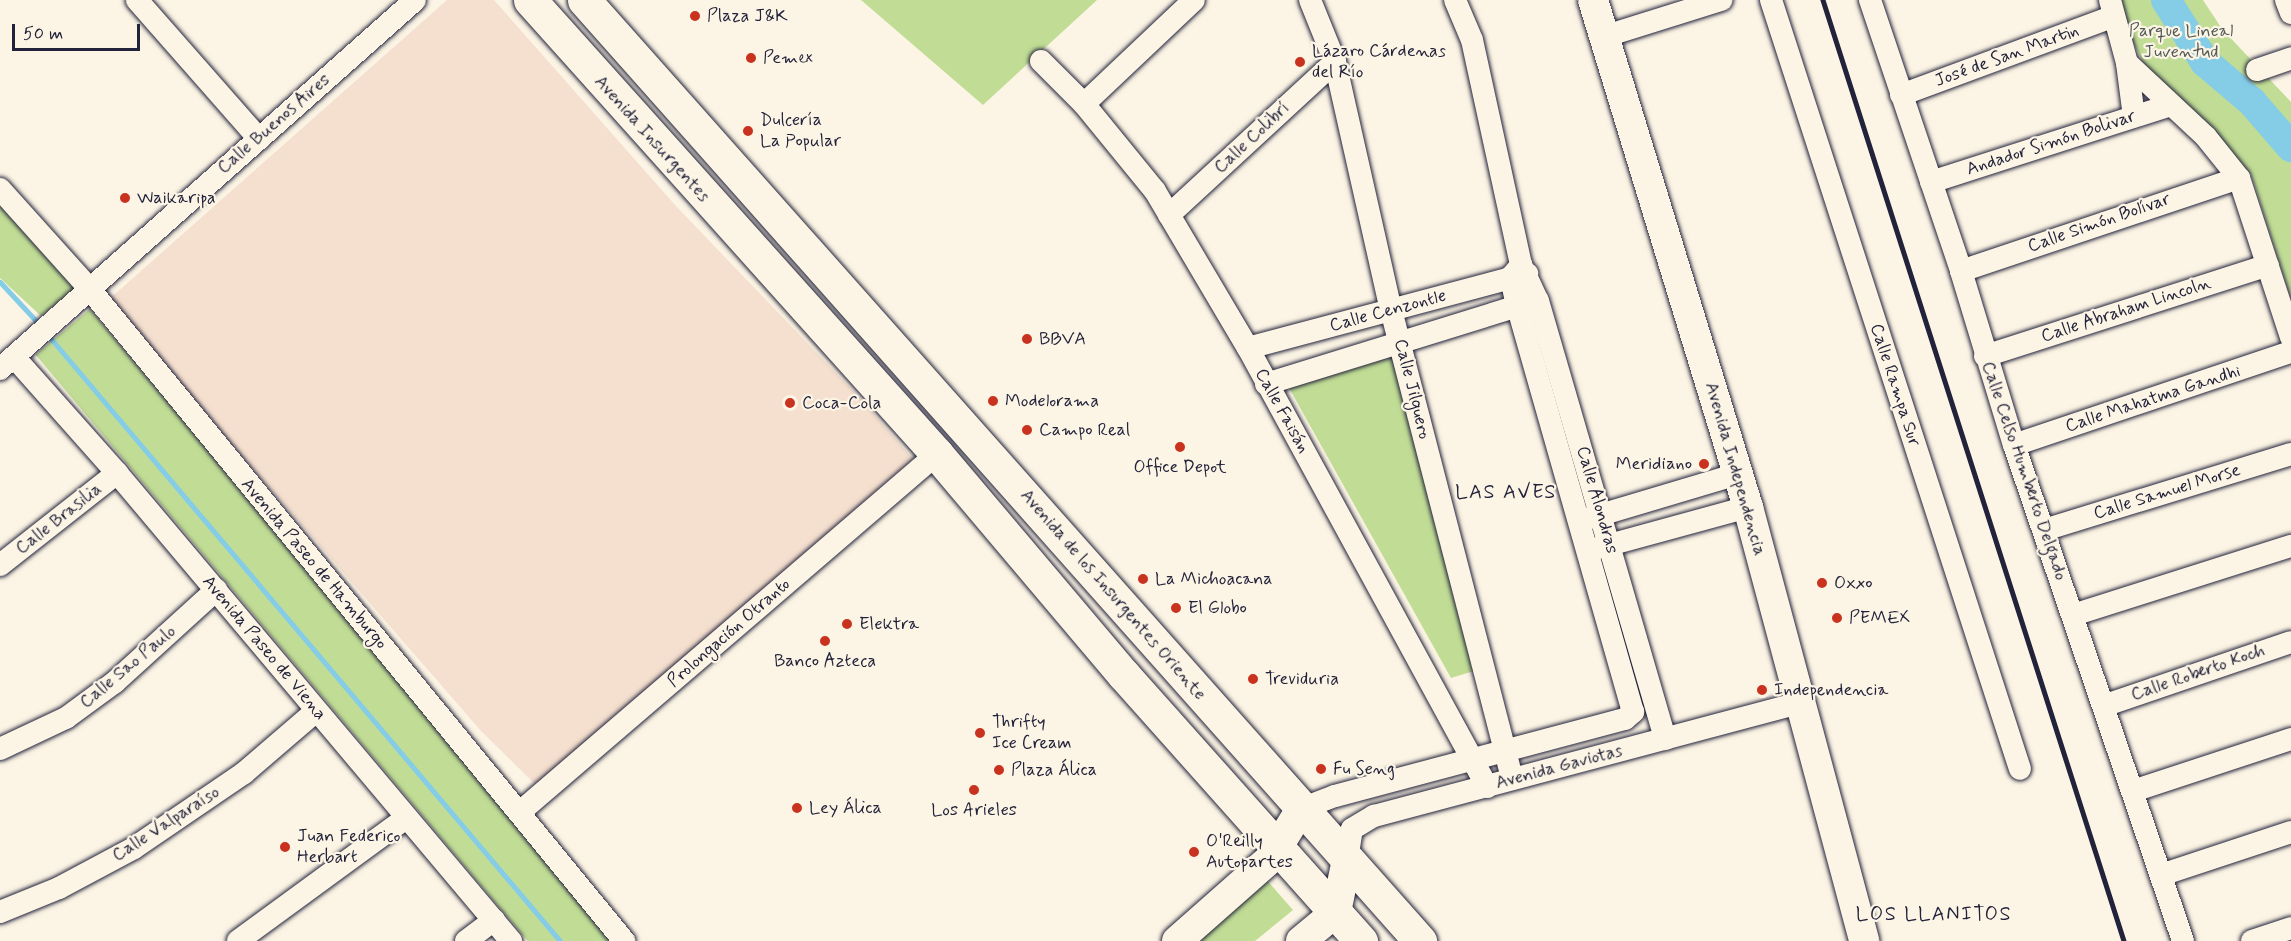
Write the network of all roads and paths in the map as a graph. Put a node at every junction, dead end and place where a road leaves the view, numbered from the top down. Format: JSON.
{"nodes":[{"id":1,"x":137,"y":0,"type":"edge"},
{"id":2,"x":415,"y":0,"type":"edge"},
{"id":3,"x":530,"y":0,"type":"edge"},
{"id":4,"x":555,"y":0,"type":"edge"},
{"id":5,"x":1194,"y":0,"type":"edge"},
{"id":6,"x":1310,"y":0,"type":"edge"},
{"id":7,"x":1455,"y":0,"type":"edge"},
{"id":8,"x":1593,"y":0,"type":"edge"},
{"id":9,"x":1721,"y":0,"type":"edge"},
{"id":10,"x":1771,"y":0,"type":"edge"},
{"id":11,"x":1870,"y":0,"type":"edge"},
{"id":12,"x":2286,"y":0,"type":"edge"},
{"id":13,"x":2111,"y":8,"type":"edge"},
{"id":14,"x":592,"y":9,"type":"edge"},
{"id":15,"x":2291,"y":12,"type":"edge"},
{"id":16,"x":1606,"y":36,"type":"junction"},
{"id":17,"x":2291,"y":58,"type":"edge"},
{"id":18,"x":1041,"y":61,"type":"dead end"},
{"id":19,"x":1335,"y":62,"type":"junction"},
{"id":20,"x":2127,"y":63,"type":"junction"},
{"id":21,"x":2257,"y":70,"type":"dead end"},
{"id":22,"x":647,"y":71,"type":"junction"},
{"id":23,"x":1901,"y":95,"type":"junction"},
{"id":24,"x":616,"y":99,"type":"junction"},
{"id":25,"x":1084,"y":105,"type":"junction"},
{"id":26,"x":2171,"y":105,"type":"junction"},
{"id":27,"x":2134,"y":117,"type":"junction"},
{"id":28,"x":259,"y":139,"type":"junction"},
{"id":29,"x":2239,"y":178,"type":"junction"},
{"id":30,"x":1932,"y":182,"type":"junction"},
{"id":31,"x":0,"y":189,"type":"edge"},
{"id":32,"x":1169,"y":215,"type":"junction"},
{"id":33,"x":806,"y":249,"type":"junction"},
{"id":34,"x":2268,"y":265,"type":"junction"},
{"id":35,"x":1961,"y":271,"type":"junction"},
{"id":36,"x":1520,"y":272,"type":"junction"},
{"id":37,"x":777,"y":276,"type":"junction"},
{"id":38,"x":88,"y":287,"type":"junction"},
{"id":39,"x":1527,"y":303,"type":"junction"},
{"id":40,"x":1391,"y":310,"type":"junction"},
{"id":41,"x":2291,"y":338,"type":"edge"},
{"id":42,"x":1400,"y":343,"type":"junction"},
{"id":43,"x":1248,"y":348,"type":"junction"},
{"id":44,"x":2291,"y":352,"type":"edge"},
{"id":45,"x":14,"y":355,"type":"edge"},
{"id":46,"x":1985,"y":356,"type":"junction"},
{"id":47,"x":1266,"y":384,"type":"junction"},
{"id":48,"x":2014,"y":445,"type":"junction"},
{"id":49,"x":937,"y":454,"type":"junction"},
{"id":50,"x":2291,"y":454,"type":"edge"},
{"id":51,"x":117,"y":473,"type":"junction"},
{"id":52,"x":1738,"y":474,"type":"junction"},
{"id":53,"x":1748,"y":507,"type":"junction"},
{"id":54,"x":1602,"y":514,"type":"junction"},
{"id":55,"x":1577,"y":523,"type":"junction"},
{"id":56,"x":2044,"y":530,"type":"junction"},
{"id":57,"x":1610,"y":544,"type":"junction"},
{"id":58,"x":2291,"y":546,"type":"edge"},
{"id":59,"x":1585,"y":552,"type":"junction"},
{"id":60,"x":0,"y":565,"type":"edge"},
{"id":61,"x":216,"y":590,"type":"junction"},
{"id":62,"x":2073,"y":615,"type":"junction"},
{"id":63,"x":2291,"y":642,"type":"edge"},
{"id":64,"x":1799,"y":704,"type":"junction"},
{"id":65,"x":2106,"y":705,"type":"junction"},
{"id":66,"x":316,"y":711,"type":"junction"},
{"id":67,"x":1633,"y":712,"type":"joint"},
{"id":68,"x":1665,"y":739,"type":"junction"},
{"id":69,"x":2291,"y":739,"type":"edge"},
{"id":70,"x":0,"y":749,"type":"edge"},
{"id":71,"x":1506,"y":749,"type":"junction"},
{"id":72,"x":1476,"y":760,"type":"junction"},
{"id":73,"x":2020,"y":769,"type":"dead end"},
{"id":74,"x":1512,"y":779,"type":"junction"},
{"id":75,"x":1487,"y":787,"type":"junction"},
{"id":76,"x":2133,"y":791,"type":"junction"},
{"id":77,"x":1301,"y":809,"type":"junction"},
{"id":78,"x":520,"y":812,"type":"junction"},
{"id":79,"x":406,"y":818,"type":"junction"},
{"id":80,"x":2291,"y":832,"type":"edge"},
{"id":81,"x":1280,"y":849,"type":"junction"},
{"id":82,"x":1347,"y":860,"type":"junction"},
{"id":83,"x":2161,"y":875,"type":"junction"},
{"id":84,"x":0,"y":912,"type":"edge"},
{"id":85,"x":1336,"y":912,"type":"junction"},
{"id":86,"x":494,"y":920,"type":"junction"},
{"id":87,"x":2291,"y":928,"type":"edge"},
{"id":88,"x":238,"y":941,"type":"edge"},
{"id":89,"x":466,"y":941,"type":"edge"},
{"id":90,"x":511,"y":941,"type":"edge"},
{"id":91,"x":624,"y":941,"type":"edge"},
{"id":92,"x":1177,"y":941,"type":"edge"},
{"id":93,"x":1301,"y":941,"type":"edge"},
{"id":94,"x":1361,"y":941,"type":"edge"},
{"id":95,"x":1420,"y":941,"type":"edge"},
{"id":96,"x":1864,"y":941,"type":"edge"},
{"id":97,"x":2183,"y":941,"type":"edge"},
{"id":98,"x":2252,"y":941,"type":"edge"}],
"edges":[{"from":1,"to":28,"type":"street"},
{"from":2,"to":28,"type":"street","name":"Calle Buenos Aires"},
{"from":3,"to":24,"type":"highway","name":"Avenida Insurgentes"},
{"from":4,"to":14,"type":"highway"},
{"from":5,"to":25,"type":"street"},
{"from":6,"to":19,"type":"street","name":"Calle Jilguero"},
{"from":7,"to":36,"type":"street","name":"Calle Alondras"},
{"from":8,"to":16,"type":"main road","name":"Avenida Independencia"},
{"from":9,"to":16,"type":"street"},
{"from":10,"to":73,"type":"street","name":"Calle Rampa Sur"},
{"from":11,"to":23,"type":"street","name":"Calle Celso Humberto Delgado"},
{"from":12,"to":15,"type":"street"},
{"from":13,"to":20,"type":"street"},
{"from":13,"to":23,"type":"street","name":"José de San Martin"},
{"from":14,"to":22,"type":"highway"},
{"from":16,"to":52,"type":"main road","name":"Avenida Independencia"},
{"from":17,"to":21,"type":"street"},
{"from":18,"to":25,"type":"street","name":"Calle Faisán"},
{"from":19,"to":32,"type":"street","name":"Calle Colibrí"},
{"from":19,"to":40,"type":"street","name":"Calle Jilguero"},
{"from":20,"to":26,"type":"street"},
{"from":20,"to":27,"type":"street"},
{"from":22,"to":24,"type":"highway"},
{"from":22,"to":33,"type":"highway"},
{"from":23,"to":30,"type":"street","name":"Calle Celso Humberto Delgado"},
{"from":24,"to":37,"type":"highway","name":"Avenida Insurgentes"},
{"from":25,"to":32,"type":"street","name":"Calle Faisán"},
{"from":26,"to":27,"type":"street","name":"Andador Simón Bolivar"},
{"from":26,"to":29,"type":"street"},
{"from":27,"to":30,"type":"street","name":"Andador Simón Bolivar"},
{"from":28,"to":38,"type":"street","name":"Calle Buenos Aires"},
{"from":29,"to":34,"type":"street"},
{"from":29,"to":35,"type":"street","name":"Calle Simón Bolívar"},
{"from":30,"to":35,"type":"street","name":"Calle Celso Humberto Delgado"},
{"from":31,"to":38,"type":"street","name":"Avenida Paseo de Hamburgo"},
{"from":32,"to":43,"type":"street","name":"Calle Faisán"},
{"from":33,"to":37,"type":"highway"},
{"from":33,"to":77,"type":"highway","name":"Avenida de los Insurgentes Oriente"},
{"from":34,"to":41,"type":"street"},
{"from":34,"to":46,"type":"street","name":"Calle Abraham Lincoln"},
{"from":35,"to":46,"type":"street","name":"Calle Celso Humberto Delgado"},
{"from":36,"to":39,"type":"street","name":"Calle Alondras"},
{"from":36,"to":40,"type":"street","name":"Calle Cenzontle"},
{"from":37,"to":49,"type":"highway"},
{"from":38,"to":45,"type":"street","name":"Calle Buenos Aires"},
{"from":38,"to":78,"type":"street","name":"Avenida Paseo de Hamburgo"},
{"from":39,"to":42,"type":"street","name":"Calle Cenzontle"},
{"from":39,"to":54,"type":"street","name":"Calle Alondras"},
{"from":39,"to":55,"type":"street","name":"Calle Alondras"},
{"from":40,"to":42,"type":"street","name":"Calle Jilguero"},
{"from":40,"to":43,"type":"street","name":"Calle Cenzontle"},
{"from":42,"to":47,"type":"street","name":"Calle Cenzontle"},
{"from":42,"to":71,"type":"street","name":"Calle Jilguero"},
{"from":43,"to":47,"type":"street","name":"Calle Faisán"},
{"from":44,"to":48,"type":"street","name":"Calle Mahatma Gandhi"},
{"from":45,"to":51,"type":"street","name":"Avenida Paseo de Viena"},
{"from":46,"to":48,"type":"street","name":"Calle Celso Humberto Delgado"},
{"from":47,"to":72,"type":"street","name":"Calle Faisán"},
{"from":48,"to":56,"type":"street","name":"Calle Celso Humberto Delgado"},
{"from":49,"to":78,"type":"street","name":"Prolongación Otranto"},
{"from":49,"to":81,"type":"highway"},
{"from":50,"to":56,"type":"street","name":"Calle Samuel Morse"},
{"from":51,"to":60,"type":"street","name":"Calle Brasilia"},
{"from":51,"to":61,"type":"street","name":"Avenida Paseo de Viena"},
{"from":52,"to":53,"type":"main road","name":"Avenida Independencia"},
{"from":52,"to":54,"type":"street"},
{"from":53,"to":57,"type":"street"},
{"from":53,"to":64,"type":"main road","name":"Avenida Independencia"},
{"from":54,"to":55,"type":"street"},
{"from":54,"to":57,"type":"street","name":"Calle Alondras"},
{"from":55,"to":59,"type":"street","name":"Calle Alondras"},
{"from":56,"to":62,"type":"street","name":"Calle Celso Humberto Delgado"},
{"from":57,"to":59,"type":"street"},
{"from":57,"to":68,"type":"street","name":"Calle Alondras"},
{"from":58,"to":62,"type":"street"},
{"from":59,"to":67,"type":"street","name":"Calle Alondras"},
{"from":61,"to":66,"type":"street","name":"Avenida Paseo de Viena"},
{"from":61,"to":70,"type":"street","name":"Calle Sao Paulo"},
{"from":62,"to":65,"type":"street","name":"Calle Celso Humberto Delgado"},
{"from":63,"to":65,"type":"street","name":"Calle Roberto Koch"},
{"from":64,"to":68,"type":"street","name":"Avenida Gaviotas"},
{"from":64,"to":96,"type":"main road","name":"Avenida Independencia"},
{"from":65,"to":76,"type":"street","name":"Calle Celso Humberto Delgado"},
{"from":66,"to":79,"type":"street","name":"Avenida Paseo de Viena"},
{"from":66,"to":84,"type":"street","name":"Calle Valparaíso"},
{"from":67,"to":71,"type":"street","name":"Avenida Gaviotas"},
{"from":68,"to":74,"type":"street","name":"Avenida Gaviotas"},
{"from":69,"to":76,"type":"street"},
{"from":71,"to":72,"type":"street","name":"Avenida Gaviotas"},
{"from":71,"to":74,"type":"street","name":"Calle Jilguero"},
{"from":72,"to":75,"type":"street","name":"Calle Faisán"},
{"from":72,"to":77,"type":"street","name":"Avenida Gaviotas"},
{"from":74,"to":75,"type":"street","name":"Avenida Gaviotas"},
{"from":75,"to":82,"type":"street","name":"Avenida Gaviotas"},
{"from":76,"to":83,"type":"street","name":"Calle Celso Humberto Delgado"},
{"from":77,"to":81,"type":"main road"},
{"from":77,"to":82,"type":"highway","name":"Avenida de los Insurgentes Oriente"},
{"from":78,"to":91,"type":"street","name":"Avenida Paseo de Hamburgo"},
{"from":79,"to":86,"type":"street","name":"Avenida Paseo de Viena"},
{"from":79,"to":88,"type":"street"},
{"from":80,"to":83,"type":"street"},
{"from":81,"to":85,"type":"highway"},
{"from":81,"to":92,"type":"main road"},
{"from":82,"to":85,"type":"main road"},
{"from":82,"to":95,"type":"highway","name":"Avenida de los Insurgentes Oriente"},
{"from":83,"to":97,"type":"street","name":"Calle Celso Humberto Delgado"},
{"from":85,"to":93,"type":"main road"},
{"from":85,"to":94,"type":"highway"},
{"from":86,"to":89,"type":"street"},
{"from":86,"to":90,"type":"street","name":"Avenida Paseo de Viena"},
{"from":87,"to":98,"type":"street"}]}
